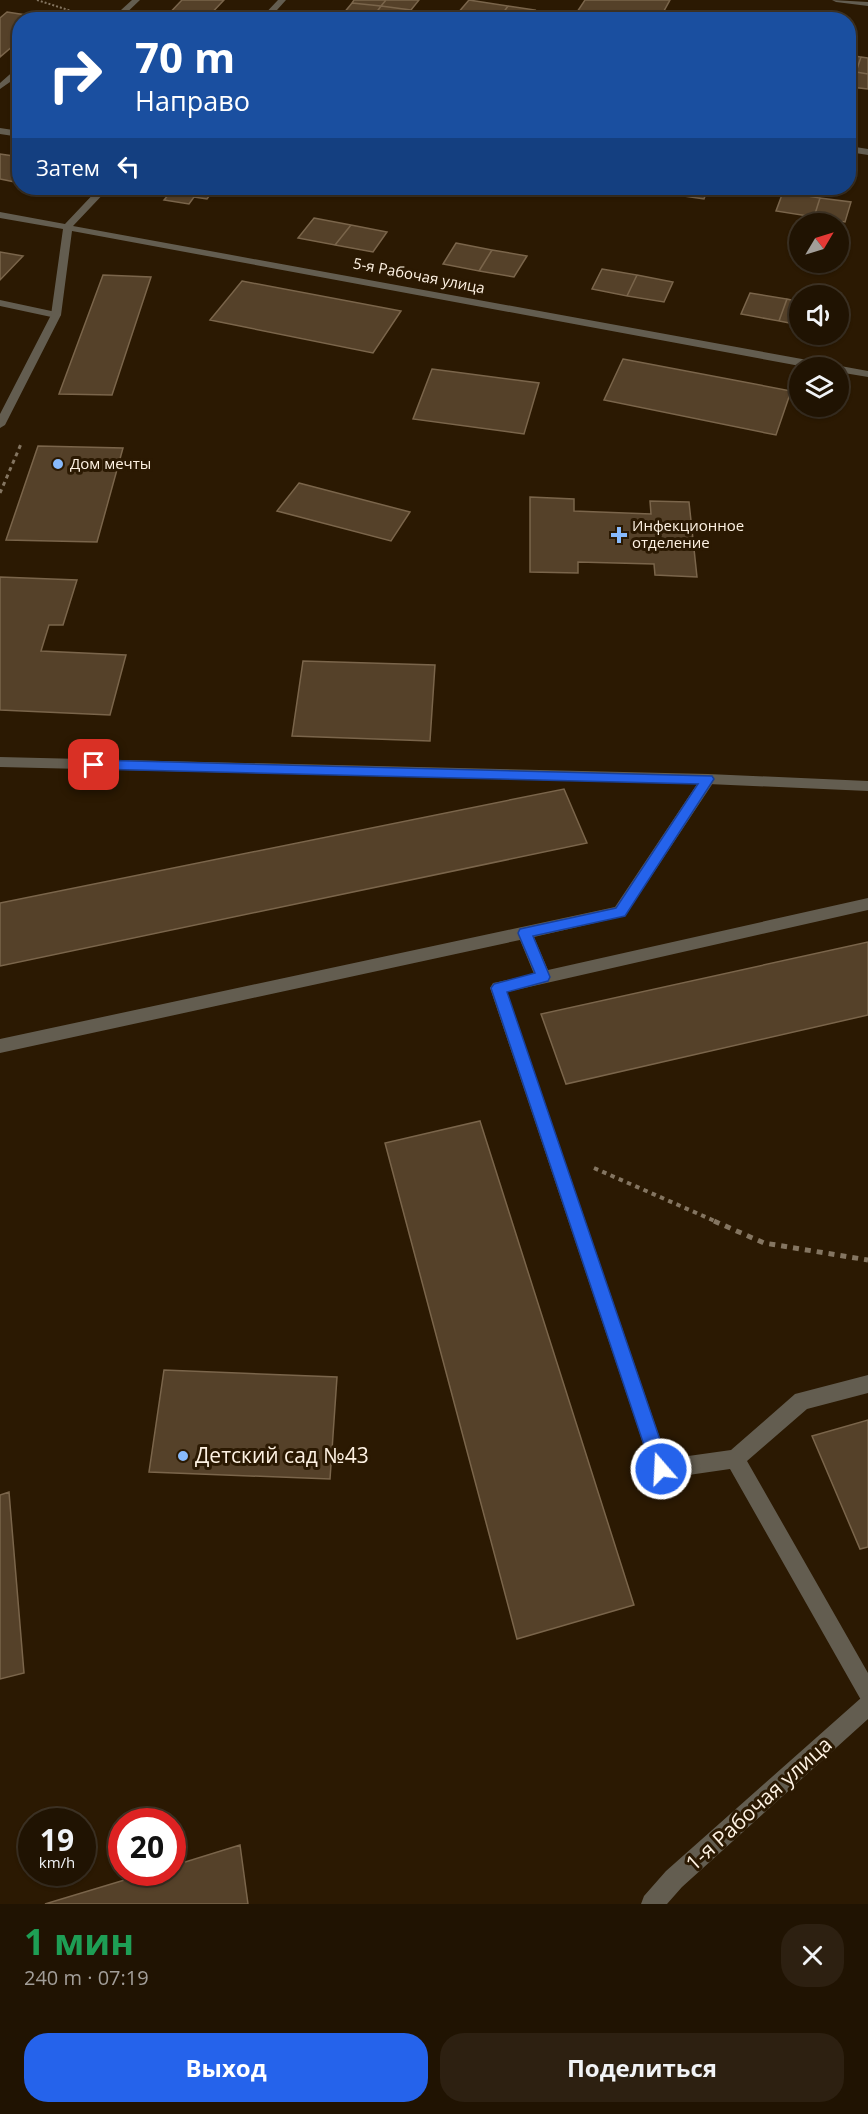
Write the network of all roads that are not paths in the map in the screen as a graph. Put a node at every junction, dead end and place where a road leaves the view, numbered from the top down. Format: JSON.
{"nodes":[{"id":1,"x":136,"y":0,"type":"edge"},
{"id":2,"x":282,"y":0,"type":"edge"},
{"id":3,"x":836,"y":0,"type":"edge"},
{"id":4,"x":868,"y":4,"type":"edge"},
{"id":5,"x":123,"y":12,"type":"edge"},
{"id":6,"x":271,"y":12,"type":"edge"},
{"id":7,"x":12,"y":77,"type":"edge"},
{"id":8,"x":0,"y":87,"type":"edge"},
{"id":9,"x":97,"y":195,"type":"edge"},
{"id":10,"x":0,"y":215,"type":"edge"},
{"id":11,"x":68,"y":226,"type":"junction"},
{"id":12,"x":0,"y":303,"type":"edge"},
{"id":13,"x":56,"y":315,"type":"junction"},
{"id":14,"x":789,"y":360,"type":"edge"},
{"id":15,"x":849,"y":371,"type":"edge"},
{"id":16,"x":868,"y":374,"type":"edge"},
{"id":17,"x":0,"y":425,"type":"edge"},
{"id":18,"x":0,"y":762,"type":"edge"},
{"id":19,"x":708,"y":779,"type":"junction"},
{"id":20,"x":868,"y":786,"type":"edge"},
{"id":21,"x":868,"y":904,"type":"edge"},
{"id":22,"x":525,"y":933,"type":"junction"},
{"id":23,"x":543,"y":977,"type":"junction"},
{"id":24,"x":0,"y":1046,"type":"edge"},
{"id":25,"x":868,"y":1384,"type":"edge"},
{"id":26,"x":735,"y":1459,"type":"junction"},
{"id":27,"x":868,"y":1693,"type":"edge"},
{"id":28,"x":868,"y":1706,"type":"edge"},
{"id":29,"x":652,"y":1904,"type":"edge"}],
"edges":[{"from":1,"to":5,"type":"street"},
{"from":2,"to":6,"type":"street"},
{"from":3,"to":4,"type":"street"},
{"from":7,"to":8,"type":"street"},
{"from":9,"to":11,"type":"street"},
{"from":10,"to":11,"type":"street","name":"5-я Рабочая улица"},
{"from":11,"to":13,"type":"street"},
{"from":11,"to":14,"type":"street","name":"5-я Рабочая улица"},
{"from":12,"to":13,"type":"street"},
{"from":13,"to":17,"type":"street"},
{"from":15,"to":16,"type":"street"},
{"from":18,"to":19,"type":"street"},
{"from":19,"to":20,"type":"street"},
{"from":19,"to":22,"type":"street"},
{"from":21,"to":23,"type":"street"},
{"from":22,"to":23,"type":"street"},
{"from":22,"to":24,"type":"street"},
{"from":23,"to":26,"type":"street"},
{"from":25,"to":26,"type":"street"},
{"from":26,"to":27,"type":"street"},
{"from":28,"to":29,"type":"street","name":"1-я Рабочая улица"}]}
